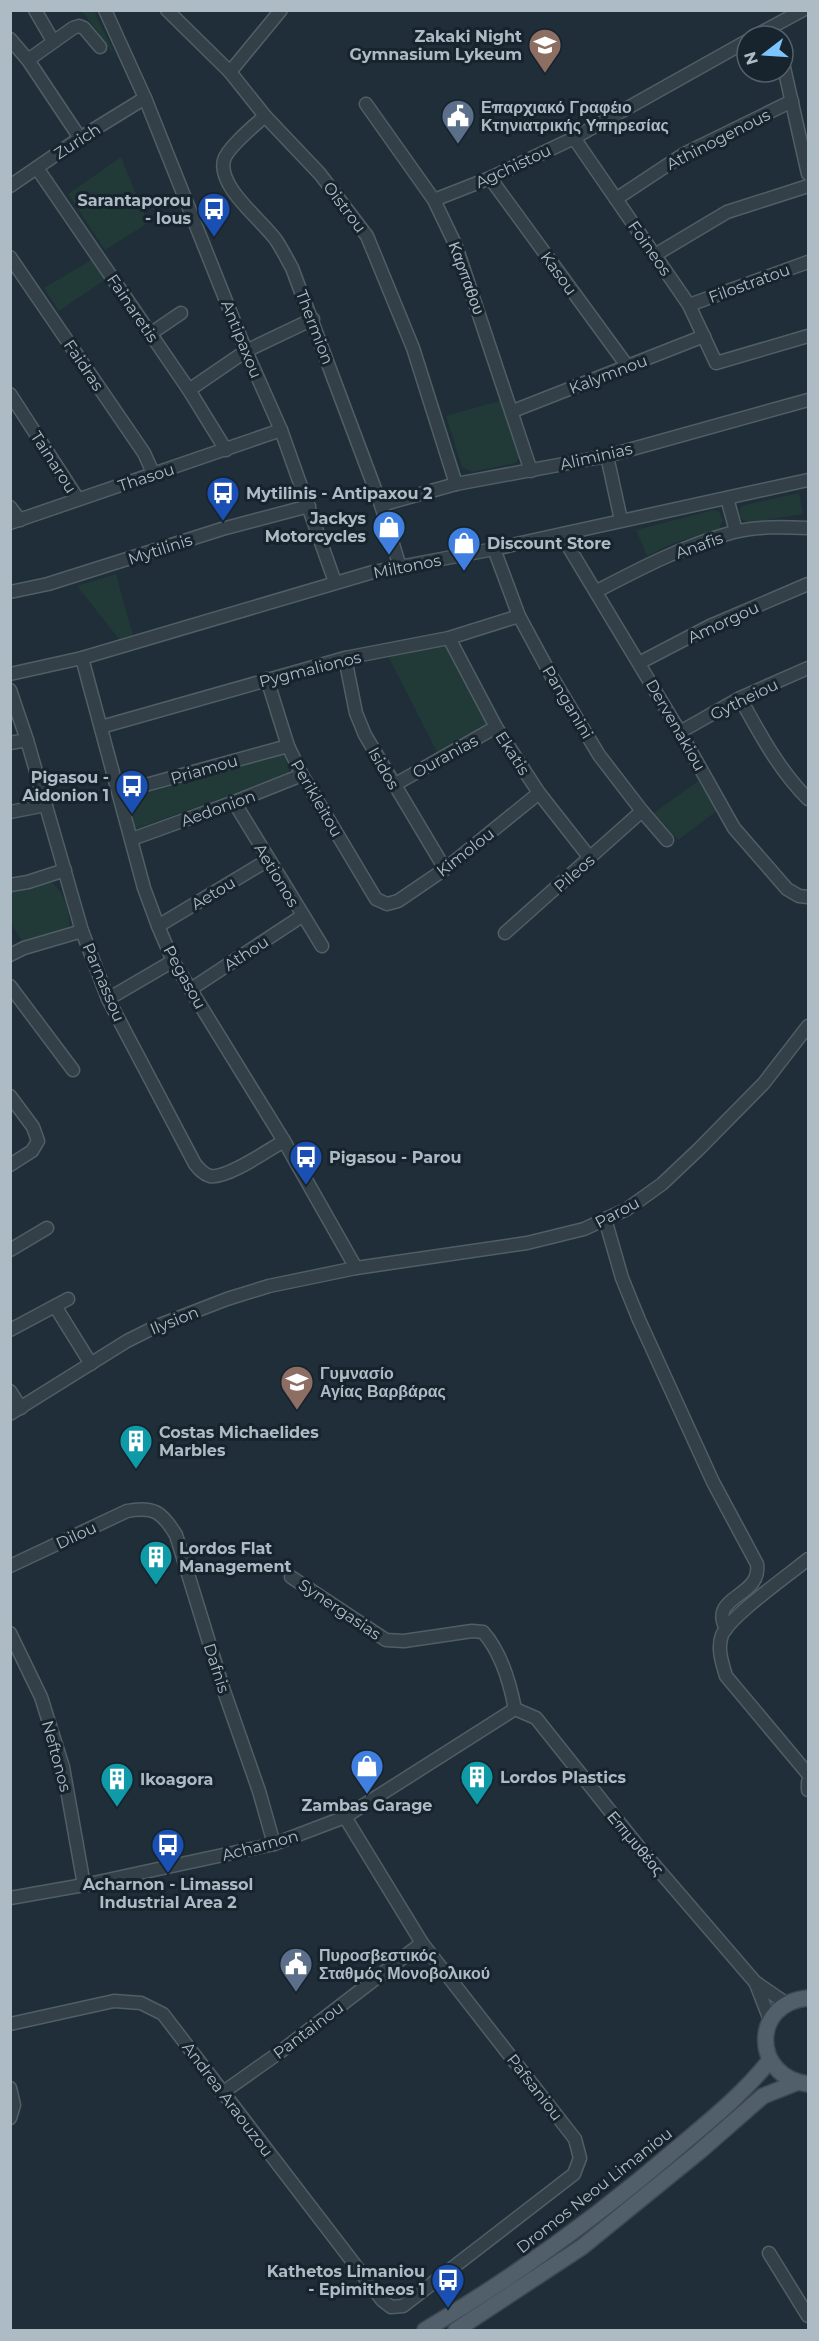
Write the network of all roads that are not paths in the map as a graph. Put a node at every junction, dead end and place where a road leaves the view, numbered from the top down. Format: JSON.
{"nodes":[{"id":1,"x":35,"y":10,"type":"edge"},
{"id":2,"x":105,"y":10,"type":"edge"},
{"id":3,"x":281,"y":10,"type":"edge"},
{"id":4,"x":803,"y":10,"type":"edge"},
{"id":5,"x":174,"y":13,"type":"edge"},
{"id":6,"x":784,"y":24,"type":"edge"},
{"id":7,"x":10,"y":39,"type":"edge"},
{"id":8,"x":53,"y":41,"type":"junction"},
{"id":9,"x":100,"y":47,"type":"dead end"},
{"id":10,"x":735,"y":48,"type":"edge"},
{"id":11,"x":28,"y":60,"type":"junction"},
{"id":12,"x":230,"y":72,"type":"junction"},
{"id":13,"x":788,"y":84,"type":"edge"},
{"id":14,"x":145,"y":98,"type":"junction"},
{"id":15,"x":792,"y":101,"type":"junction"},
{"id":16,"x":366,"y":104,"type":"dead end"},
{"id":17,"x":265,"y":116,"type":"junction"},
{"id":18,"x":80,"y":138,"type":"junction"},
{"id":19,"x":574,"y":138,"type":"junction"},
{"id":20,"x":36,"y":168,"type":"junction"},
{"id":21,"x":808,"y":174,"type":"edge"},
{"id":22,"x":490,"y":178,"type":"junction"},
{"id":23,"x":10,"y":186,"type":"edge"},
{"id":24,"x":808,"y":186,"type":"edge"},
{"id":25,"x":616,"y":199,"type":"junction"},
{"id":26,"x":434,"y":200,"type":"junction"},
{"id":27,"x":655,"y":255,"type":"junction"},
{"id":28,"x":10,"y":257,"type":"edge"},
{"id":29,"x":808,"y":262,"type":"edge"},
{"id":30,"x":689,"y":305,"type":"junction"},
{"id":31,"x":181,"y":314,"type":"dead end"},
{"id":32,"x":313,"y":319,"type":"junction"},
{"id":33,"x":150,"y":334,"type":"junction"},
{"id":34,"x":704,"y":336,"type":"junction"},
{"id":35,"x":808,"y":336,"type":"edge"},
{"id":36,"x":246,"y":351,"type":"junction"},
{"id":37,"x":628,"y":367,"type":"junction"},
{"id":38,"x":189,"y":390,"type":"junction"},
{"id":39,"x":10,"y":394,"type":"edge"},
{"id":40,"x":808,"y":400,"type":"edge"},
{"id":41,"x":513,"y":411,"type":"junction"},
{"id":42,"x":281,"y":430,"type":"junction"},
{"id":43,"x":226,"y":450,"type":"junction"},
{"id":44,"x":607,"y":456,"type":"junction"},
{"id":45,"x":531,"y":471,"type":"junction"},
{"id":46,"x":154,"y":475,"type":"junction"},
{"id":47,"x":808,"y":480,"type":"edge"},
{"id":48,"x":456,"y":484,"type":"junction"},
{"id":49,"x":727,"y":498,"type":"junction"},
{"id":50,"x":78,"y":499,"type":"junction"},
{"id":51,"x":381,"y":505,"type":"junction"},
{"id":52,"x":309,"y":506,"type":"junction"},
{"id":53,"x":10,"y":507,"type":"edge"},
{"id":54,"x":621,"y":520,"type":"junction"},
{"id":55,"x":15,"y":522,"type":"edge"},
{"id":56,"x":808,"y":528,"type":"edge"},
{"id":57,"x":736,"y":531,"type":"junction"},
{"id":58,"x":564,"y":534,"type":"junction"},
{"id":59,"x":494,"y":549,"type":"junction"},
{"id":60,"x":400,"y":567,"type":"junction"},
{"id":61,"x":335,"y":582,"type":"junction"},
{"id":62,"x":808,"y":584,"type":"edge"},
{"id":63,"x":597,"y":591,"type":"junction"},
{"id":64,"x":10,"y":592,"type":"edge"},
{"id":65,"x":519,"y":616,"type":"junction"},
{"id":66,"x":449,"y":638,"type":"junction"},
{"id":67,"x":82,"y":658,"type":"junction"},
{"id":68,"x":345,"y":658,"type":"junction"},
{"id":69,"x":639,"y":663,"type":"junction"},
{"id":70,"x":808,"y":668,"type":"edge"},
{"id":71,"x":10,"y":675,"type":"edge"},
{"id":72,"x":267,"y":679,"type":"junction"},
{"id":73,"x":10,"y":690,"type":"edge"},
{"id":74,"x":740,"y":698,"type":"junction"},
{"id":75,"x":101,"y":726,"type":"junction"},
{"id":76,"x":496,"y":727,"type":"junction"},
{"id":77,"x":680,"y":732,"type":"junction"},
{"id":78,"x":27,"y":740,"type":"junction"},
{"id":79,"x":10,"y":743,"type":"edge"},
{"id":80,"x":288,"y":746,"type":"junction"},
{"id":81,"x":302,"y":775,"type":"junction"},
{"id":82,"x":394,"y":785,"type":"junction"},
{"id":83,"x":120,"y":792,"type":"junction"},
{"id":84,"x":538,"y":793,"type":"junction"},
{"id":85,"x":808,"y":799,"type":"edge"},
{"id":86,"x":234,"y":802,"type":"junction"},
{"id":87,"x":46,"y":805,"type":"junction"},
{"id":88,"x":10,"y":812,"type":"edge"},
{"id":89,"x":642,"y":812,"type":"junction"},
{"id":90,"x":132,"y":839,"type":"junction"},
{"id":91,"x":667,"y":840,"type":"dead end"},
{"id":92,"x":590,"y":858,"type":"junction"},
{"id":93,"x":268,"y":860,"type":"junction"},
{"id":94,"x":445,"y":869,"type":"junction"},
{"id":95,"x":65,"y":870,"type":"junction"},
{"id":96,"x":10,"y":885,"type":"edge"},
{"id":97,"x":808,"y":897,"type":"edge"},
{"id":98,"x":387,"y":904,"type":"joint"},
{"id":99,"x":302,"y":916,"type":"junction"},
{"id":100,"x":158,"y":926,"type":"junction"},
{"id":101,"x":82,"y":931,"type":"junction"},
{"id":102,"x":505,"y":933,"type":"dead end"},
{"id":103,"x":322,"y":946,"type":"dead end"},
{"id":104,"x":10,"y":955,"type":"edge"},
{"id":105,"x":173,"y":961,"type":"junction"},
{"id":106,"x":10,"y":986,"type":"edge"},
{"id":107,"x":191,"y":989,"type":"junction"},
{"id":108,"x":108,"y":999,"type":"junction"},
{"id":109,"x":808,"y":1026,"type":"edge"},
{"id":110,"x":73,"y":1070,"type":"dead end"},
{"id":111,"x":10,"y":1096,"type":"edge"},
{"id":112,"x":284,"y":1142,"type":"junction"},
{"id":113,"x":10,"y":1165,"type":"edge"},
{"id":114,"x":605,"y":1219,"type":"junction"},
{"id":115,"x":47,"y":1227,"type":"dead end"},
{"id":116,"x":10,"y":1250,"type":"edge"},
{"id":117,"x":356,"y":1268,"type":"junction"},
{"id":118,"x":68,"y":1299,"type":"dead end"},
{"id":119,"x":55,"y":1306,"type":"junction"},
{"id":120,"x":10,"y":1330,"type":"edge"},
{"id":121,"x":91,"y":1364,"type":"junction"},
{"id":122,"x":10,"y":1391,"type":"edge"},
{"id":123,"x":16,"y":1411,"type":"edge"},
{"id":124,"x":142,"y":1509,"type":"joint"},
{"id":125,"x":808,"y":1559,"type":"edge"},
{"id":126,"x":10,"y":1566,"type":"edge"},
{"id":127,"x":291,"y":1576,"type":"dead end"},
{"id":128,"x":726,"y":1629,"type":"junction"},
{"id":129,"x":10,"y":1633,"type":"edge"},
{"id":130,"x":515,"y":1709,"type":"junction"},
{"id":131,"x":808,"y":1774,"type":"edge"},
{"id":132,"x":808,"y":1782,"type":"edge"},
{"id":133,"x":808,"y":1790,"type":"edge"},
{"id":134,"x":345,"y":1817,"type":"junction"},
{"id":135,"x":274,"y":1844,"type":"junction"},
{"id":136,"x":84,"y":1885,"type":"junction"},
{"id":137,"x":10,"y":1898,"type":"edge"},
{"id":138,"x":422,"y":1943,"type":"junction"},
{"id":139,"x":755,"y":1983,"type":"junction"},
{"id":140,"x":808,"y":1998,"type":"edge"},
{"id":141,"x":787,"y":2004,"type":"junction"},
{"id":142,"x":770,"y":2020,"type":"junction"},
{"id":143,"x":10,"y":2024,"type":"edge"},
{"id":144,"x":770,"y":2060,"type":"junction"},
{"id":145,"x":802,"y":2083,"type":"edge"},
{"id":146,"x":10,"y":2088,"type":"edge"},
{"id":147,"x":222,"y":2093,"type":"junction"},
{"id":148,"x":10,"y":2118,"type":"edge"},
{"id":149,"x":768,"y":2253,"type":"dead end"},
{"id":150,"x":391,"y":2307,"type":"joint"},
{"id":151,"x":808,"y":2316,"type":"edge"},
{"id":152,"x":425,"y":2331,"type":"edge"},
{"id":153,"x":456,"y":2331,"type":"edge"}],
"edges":[{"from":1,"to":8,"type":"street"},
{"from":2,"to":14,"type":"street","name":"Antipaxou"},
{"from":3,"to":12,"type":"street"},
{"from":4,"to":6,"type":"street"},
{"from":5,"to":12,"type":"street","name":"Oistrou"},
{"from":7,"to":11,"type":"street"},
{"from":8,"to":9,"type":"street"},
{"from":8,"to":11,"type":"street"},
{"from":10,"to":19,"type":"street","name":"Agchistou"},
{"from":11,"to":18,"type":"street"},
{"from":12,"to":17,"type":"street","name":"Oistrou"},
{"from":13,"to":15,"type":"street"},
{"from":14,"to":18,"type":"street","name":"Zurich"},
{"from":14,"to":36,"type":"street","name":"Antipaxou"},
{"from":15,"to":21,"type":"street"},
{"from":15,"to":25,"type":"street","name":"Athinogenous"},
{"from":16,"to":26,"type":"street","name":"Καρπαθου"},
{"from":17,"to":32,"type":"street","name":"Thermion"},
{"from":17,"to":48,"type":"street","name":"Oistrou"},
{"from":18,"to":20,"type":"street","name":"Zurich"},
{"from":19,"to":22,"type":"street","name":"Agchistou"},
{"from":19,"to":25,"type":"street","name":"Foineos"},
{"from":20,"to":23,"type":"street","name":"Zurich"},
{"from":20,"to":33,"type":"street","name":"Fainaretis"},
{"from":22,"to":26,"type":"street","name":"Agchistou"},
{"from":22,"to":37,"type":"street","name":"Kasou"},
{"from":24,"to":27,"type":"street"},
{"from":25,"to":27,"type":"street","name":"Foineos"},
{"from":26,"to":41,"type":"street","name":"Καρπαθου"},
{"from":27,"to":30,"type":"street","name":"Foineos"},
{"from":28,"to":46,"type":"street","name":"Faidras"},
{"from":29,"to":30,"type":"street","name":"Filostratou"},
{"from":30,"to":34,"type":"street","name":"Foineos"},
{"from":31,"to":33,"type":"street"},
{"from":32,"to":36,"type":"street"},
{"from":32,"to":51,"type":"street","name":"Thermion"},
{"from":33,"to":38,"type":"street","name":"Fainaretis"},
{"from":34,"to":35,"type":"street","name":"Foineos"},
{"from":34,"to":37,"type":"street","name":"Kalymnou"},
{"from":36,"to":38,"type":"street"},
{"from":36,"to":42,"type":"street","name":"Antipaxou"},
{"from":37,"to":41,"type":"street","name":"Kalymnou"},
{"from":38,"to":43,"type":"street","name":"Fainaretis"},
{"from":39,"to":50,"type":"street","name":"Tainarou"},
{"from":40,"to":44,"type":"street","name":"Aliminias"},
{"from":41,"to":45,"type":"street","name":"Καρπαθου"},
{"from":42,"to":43,"type":"street","name":"Thasou"},
{"from":42,"to":52,"type":"street","name":"Antipaxou"},
{"from":43,"to":46,"type":"street","name":"Thasou"},
{"from":44,"to":45,"type":"street","name":"Aliminias"},
{"from":44,"to":54,"type":"street"},
{"from":45,"to":48,"type":"street","name":"Aliminias"},
{"from":46,"to":50,"type":"street","name":"Thasou"},
{"from":47,"to":49,"type":"street","name":"Miltonos"},
{"from":48,"to":51,"type":"street","name":"Aliminias"},
{"from":49,"to":54,"type":"street","name":"Miltonos"},
{"from":49,"to":57,"type":"street"},
{"from":50,"to":55,"type":"street","name":"Thasou"},
{"from":51,"to":60,"type":"street","name":"Thermion"},
{"from":52,"to":61,"type":"street","name":"Antipaxou"},
{"from":52,"to":64,"type":"street","name":"Mytilinis"},
{"from":53,"to":55,"type":"street"},
{"from":54,"to":58,"type":"street","name":"Miltonos"},
{"from":56,"to":57,"type":"street","name":"Anafis"},
{"from":57,"to":63,"type":"street","name":"Anafis"},
{"from":58,"to":59,"type":"street","name":"Miltonos"},
{"from":58,"to":63,"type":"street","name":"Dervenakiou"},
{"from":59,"to":60,"type":"street","name":"Miltonos"},
{"from":59,"to":65,"type":"street","name":"Panganini"},
{"from":60,"to":61,"type":"street","name":"Miltonos"},
{"from":61,"to":67,"type":"street","name":"Miltonos"},
{"from":62,"to":69,"type":"street","name":"Amorgou"},
{"from":63,"to":69,"type":"street","name":"Dervenakiou"},
{"from":65,"to":66,"type":"street","name":"Pygmalionos"},
{"from":65,"to":89,"type":"street","name":"Panganini"},
{"from":66,"to":68,"type":"street","name":"Pygmalionos"},
{"from":66,"to":76,"type":"street","name":"Ekatis"},
{"from":67,"to":71,"type":"street","name":"Miltonos"},
{"from":67,"to":75,"type":"street","name":"Pegasou"},
{"from":68,"to":72,"type":"street","name":"Pygmalionos"},
{"from":68,"to":82,"type":"street","name":"Isidos"},
{"from":69,"to":77,"type":"street","name":"Dervenakiou"},
{"from":70,"to":74,"type":"street","name":"Gytheiou"},
{"from":72,"to":75,"type":"street","name":"Pygmalionos"},
{"from":72,"to":80,"type":"street","name":"Perikleitou"},
{"from":73,"to":78,"type":"street","name":"Parnassou"},
{"from":74,"to":77,"type":"street","name":"Gytheiou"},
{"from":74,"to":85,"type":"street"},
{"from":75,"to":83,"type":"street","name":"Pegasou"},
{"from":76,"to":82,"type":"street","name":"Ouranias"},
{"from":76,"to":84,"type":"street","name":"Ekatis"},
{"from":77,"to":97,"type":"street","name":"Dervenakiou"},
{"from":78,"to":79,"type":"street"},
{"from":78,"to":87,"type":"street","name":"Parnassou"},
{"from":80,"to":81,"type":"street","name":"Perikleitou"},
{"from":80,"to":83,"type":"street","name":"Priamou"},
{"from":81,"to":86,"type":"street","name":"Aedonion"},
{"from":81,"to":98,"type":"street","name":"Perikleitou"},
{"from":82,"to":94,"type":"street","name":"Isidos"},
{"from":83,"to":90,"type":"street","name":"Pegasou"},
{"from":84,"to":92,"type":"street","name":"Ekatis"},
{"from":84,"to":94,"type":"street","name":"Kimolou"},
{"from":86,"to":90,"type":"street","name":"Aedonion"},
{"from":86,"to":93,"type":"street","name":"Aetionos"},
{"from":87,"to":88,"type":"street"},
{"from":87,"to":95,"type":"street","name":"Parnassou"},
{"from":89,"to":91,"type":"street","name":"Panganini"},
{"from":89,"to":92,"type":"street","name":"Pileos"},
{"from":90,"to":100,"type":"street","name":"Pegasou"},
{"from":92,"to":102,"type":"street","name":"Pileos"},
{"from":93,"to":99,"type":"street","name":"Aetionos"},
{"from":93,"to":100,"type":"street","name":"Aetou"},
{"from":94,"to":98,"type":"street","name":"Kimolou"},
{"from":95,"to":96,"type":"street"},
{"from":95,"to":101,"type":"street","name":"Parnassou"},
{"from":99,"to":103,"type":"street","name":"Aetionos"},
{"from":99,"to":107,"type":"street","name":"Athou"},
{"from":100,"to":105,"type":"street","name":"Pegasou"},
{"from":101,"to":104,"type":"street"},
{"from":101,"to":108,"type":"street","name":"Parnassou"},
{"from":105,"to":107,"type":"street","name":"Pegasou"},
{"from":105,"to":108,"type":"street"},
{"from":106,"to":110,"type":"street"},
{"from":107,"to":112,"type":"street","name":"Pegasou"},
{"from":108,"to":112,"type":"street","name":"Parnassou"},
{"from":109,"to":114,"type":"street","name":"Parou"},
{"from":111,"to":113,"type":"street"},
{"from":112,"to":117,"type":"street","name":"Pegasou"},
{"from":114,"to":117,"type":"street","name":"Parou"},
{"from":114,"to":128,"type":"street"},
{"from":115,"to":116,"type":"street"},
{"from":117,"to":121,"type":"street","name":"Ilysion"},
{"from":118,"to":119,"type":"street"},
{"from":119,"to":120,"type":"street"},
{"from":119,"to":121,"type":"street"},
{"from":121,"to":123,"type":"street","name":"Ilysion"},
{"from":122,"to":123,"type":"street"},
{"from":124,"to":126,"type":"street","name":"Dilou"},
{"from":124,"to":135,"type":"street","name":"Dafnis"},
{"from":125,"to":128,"type":"street"},
{"from":127,"to":130,"type":"street","name":"Synergasias"},
{"from":128,"to":131,"type":"street"},
{"from":129,"to":136,"type":"street","name":"Neftonos"},
{"from":130,"to":134,"type":"street","name":"Acharnon"},
{"from":130,"to":139,"type":"street","name":"Επιμυθέος"},
{"from":132,"to":133,"type":"street"},
{"from":134,"to":135,"type":"street","name":"Acharnon"},
{"from":134,"to":138,"type":"street","name":"Pafsaniou"},
{"from":135,"to":136,"type":"street","name":"Acharnon"},
{"from":136,"to":137,"type":"street","name":"Acharnon"},
{"from":138,"to":147,"type":"street","name":"Pantainou"},
{"from":138,"to":150,"type":"street","name":"Pafsaniou"},
{"from":139,"to":141,"type":"street"},
{"from":139,"to":142,"type":"street"},
{"from":140,"to":141,"type":"main road"},
{"from":141,"to":142,"type":"main road"},
{"from":142,"to":144,"type":"main road"},
{"from":143,"to":147,"type":"street","name":"Andrea Araouzou"},
{"from":144,"to":145,"type":"main road"},
{"from":144,"to":152,"type":"main road","name":"Dromos Neou Limaniou"},
{"from":145,"to":153,"type":"main road","name":"Dromos Neou Limaniou"},
{"from":146,"to":148,"type":"street"},
{"from":147,"to":150,"type":"street","name":"Andrea Araouzou"},
{"from":149,"to":151,"type":"street"}]}
